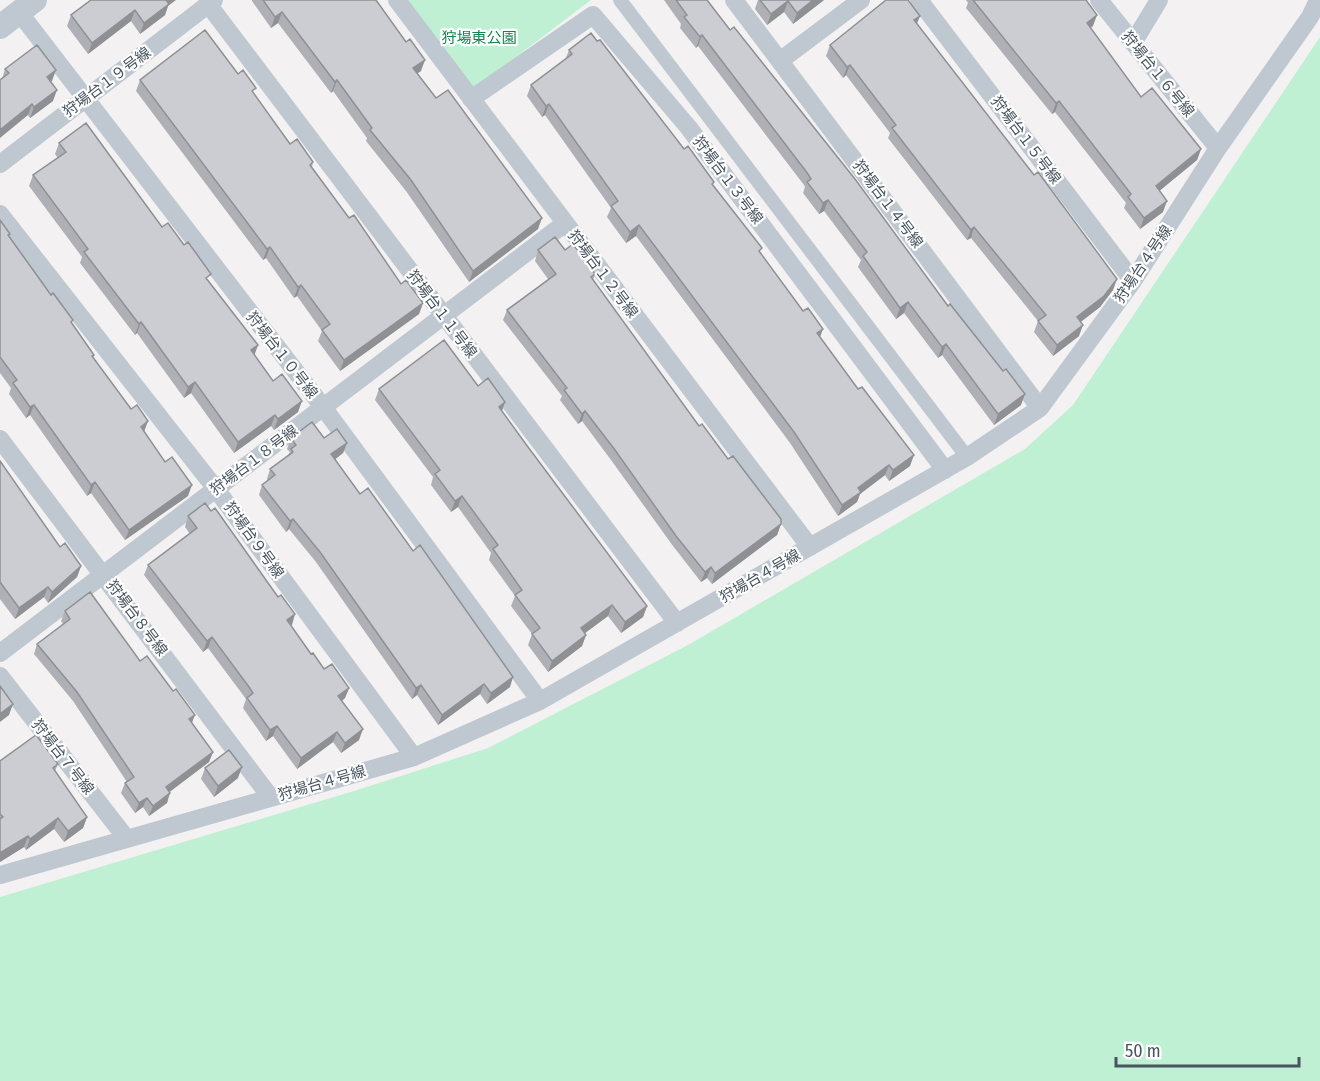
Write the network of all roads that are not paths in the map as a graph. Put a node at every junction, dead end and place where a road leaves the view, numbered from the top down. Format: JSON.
{"nodes":[{"id":1,"x":398,"y":0,"type":"edge"},
{"id":2,"x":620,"y":0,"type":"edge"},
{"id":3,"x":734,"y":0,"type":"edge"},
{"id":4,"x":861,"y":0,"type":"edge"},
{"id":5,"x":919,"y":0,"type":"edge"},
{"id":6,"x":1099,"y":0,"type":"edge"},
{"id":7,"x":1159,"y":0,"type":"edge"},
{"id":8,"x":1318,"y":0,"type":"edge"},
{"id":9,"x":211,"y":2,"type":"edge"},
{"id":10,"x":21,"y":4,"type":"edge"},
{"id":11,"x":0,"y":27,"type":"edge"},
{"id":12,"x":1133,"y":43,"type":"junction"},
{"id":13,"x":781,"y":60,"type":"junction"},
{"id":14,"x":85,"y":98,"type":"junction"},
{"id":15,"x":471,"y":99,"type":"junction"},
{"id":16,"x":1218,"y":148,"type":"junction"},
{"id":17,"x":0,"y":164,"type":"edge"},
{"id":18,"x":0,"y":214,"type":"edge"},
{"id":19,"x":564,"y":224,"type":"junction"},
{"id":20,"x":1133,"y":281,"type":"junction"},
{"id":21,"x":443,"y":316,"type":"junction"},
{"id":22,"x":323,"y":407,"type":"junction"},
{"id":23,"x":1040,"y":408,"type":"junction"},
{"id":24,"x":0,"y":439,"type":"edge"},
{"id":25,"x":967,"y":458,"type":"junction"},
{"id":26,"x":945,"y":470,"type":"junction"},
{"id":27,"x":216,"y":489,"type":"junction"},
{"id":28,"x":810,"y":547,"type":"junction"},
{"id":29,"x":104,"y":574,"type":"junction"},
{"id":30,"x":677,"y":623,"type":"junction"},
{"id":31,"x":0,"y":653,"type":"edge"},
{"id":32,"x":0,"y":676,"type":"edge"},
{"id":33,"x":540,"y":701,"type":"junction"},
{"id":34,"x":414,"y":757,"type":"junction"},
{"id":35,"x":271,"y":798,"type":"junction"},
{"id":36,"x":127,"y":839,"type":"junction"},
{"id":37,"x":0,"y":875,"type":"edge"}],
"edges":[{"from":1,"to":15,"type":"street","name":"狩場台１２号線"},
{"from":2,"to":25,"type":"street"},
{"from":3,"to":13,"type":"street","name":"狩場台１４号線"},
{"from":4,"to":13,"type":"street"},
{"from":5,"to":20,"type":"street","name":"狩場台１５号線"},
{"from":6,"to":12,"type":"street","name":"狩場台１６号線"},
{"from":7,"to":12,"type":"street"},
{"from":8,"to":16,"type":"street","name":"狩場台４号線"},
{"from":9,"to":14,"type":"street","name":"狩場台１９号線"},
{"from":9,"to":21,"type":"street","name":"狩場台１１号線"},
{"from":10,"to":11,"type":"street"},
{"from":10,"to":14,"type":"street","name":"狩場台１０号線"},
{"from":12,"to":16,"type":"street","name":"狩場台１６号線"},
{"from":13,"to":23,"type":"street","name":"狩場台１４号線"},
{"from":14,"to":17,"type":"street","name":"狩場台１９号線"},
{"from":14,"to":22,"type":"street","name":"狩場台１０号線"},
{"from":15,"to":19,"type":"street","name":"狩場台１２号線"},
{"from":15,"to":26,"type":"street","name":"狩場台１３号線"},
{"from":16,"to":20,"type":"street","name":"狩場台４号線"},
{"from":18,"to":27,"type":"street","name":"狩場台９号線"},
{"from":19,"to":21,"type":"street","name":"狩場台１８号線"},
{"from":19,"to":28,"type":"street","name":"狩場台１２号線"},
{"from":20,"to":23,"type":"street","name":"狩場台４号線"},
{"from":21,"to":22,"type":"street","name":"狩場台１８号線"},
{"from":21,"to":30,"type":"street","name":"狩場台１１号線"},
{"from":22,"to":27,"type":"street","name":"狩場台１８号線"},
{"from":22,"to":33,"type":"street","name":"狩場台１０号線"},
{"from":23,"to":25,"type":"street","name":"狩場台４号線"},
{"from":24,"to":29,"type":"street","name":"狩場台８号線"},
{"from":25,"to":26,"type":"street","name":"狩場台４号線"},
{"from":26,"to":28,"type":"street","name":"狩場台４号線"},
{"from":27,"to":29,"type":"street","name":"狩場台１８号線"},
{"from":27,"to":34,"type":"street","name":"狩場台９号線"},
{"from":28,"to":30,"type":"street","name":"狩場台４号線"},
{"from":29,"to":31,"type":"street","name":"狩場台１８号線"},
{"from":29,"to":35,"type":"street","name":"狩場台８号線"},
{"from":30,"to":33,"type":"street","name":"狩場台４号線"},
{"from":32,"to":36,"type":"street","name":"狩場台７号線"},
{"from":33,"to":34,"type":"street","name":"狩場台４号線"},
{"from":34,"to":35,"type":"street","name":"狩場台４号線"},
{"from":35,"to":36,"type":"street","name":"狩場台４号線"},
{"from":36,"to":37,"type":"street","name":"狩場台４号線"}]}
